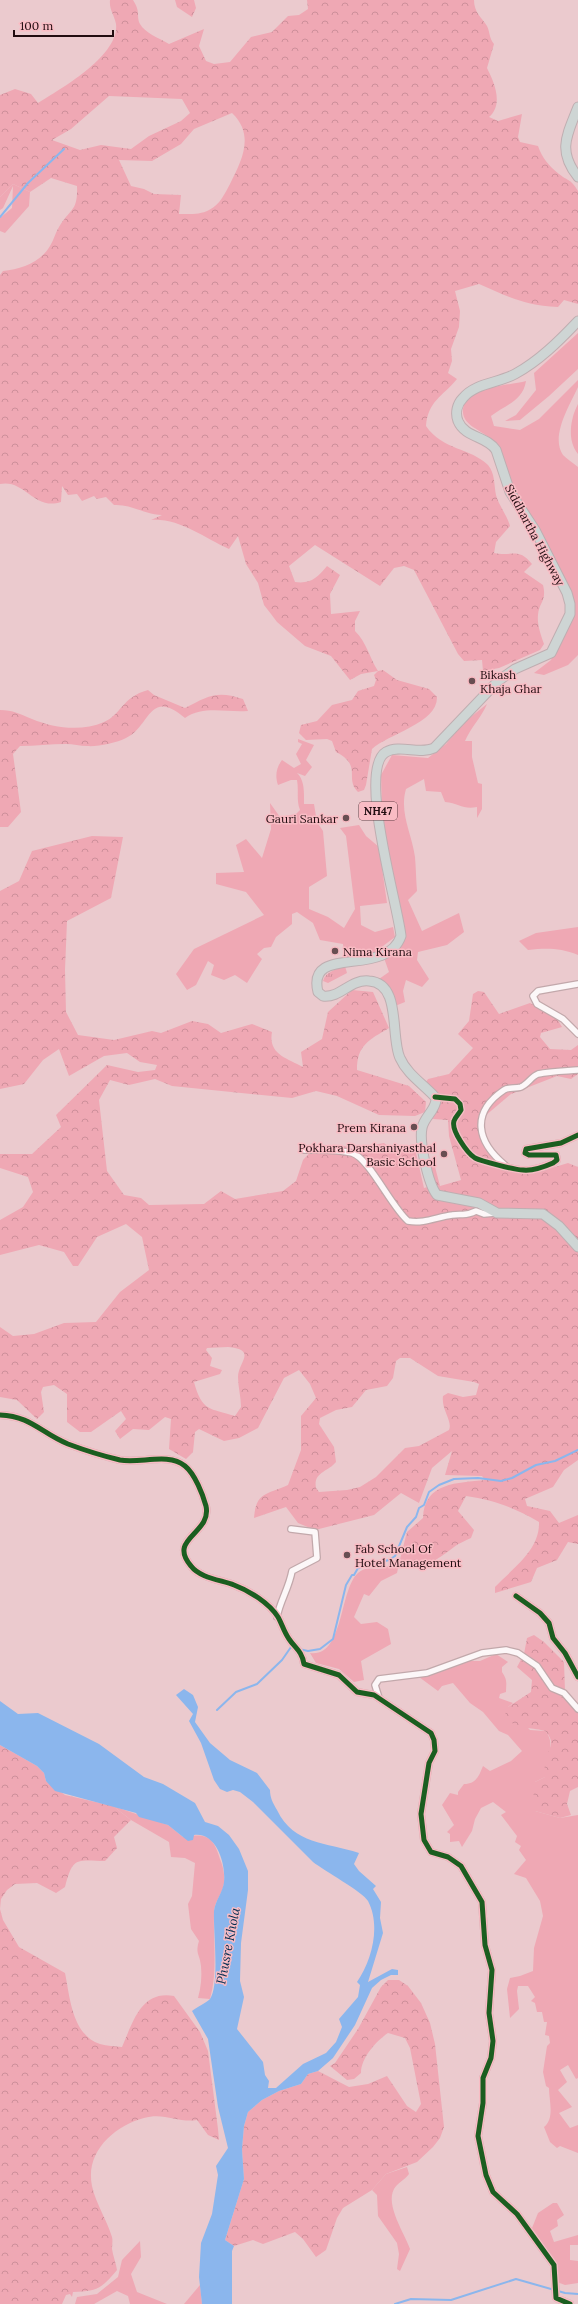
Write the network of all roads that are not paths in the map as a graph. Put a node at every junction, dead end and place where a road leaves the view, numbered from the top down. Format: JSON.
{"nodes":[{"id":1,"x":578,"y":108,"type":"edge"},
{"id":2,"x":578,"y":177,"type":"edge"},
{"id":3,"x":578,"y":322,"type":"edge"},
{"id":4,"x":578,"y":984,"type":"edge"},
{"id":5,"x":578,"y":1034,"type":"edge"},
{"id":6,"x":578,"y":1070,"type":"edge"},
{"id":7,"x":435,"y":1096,"type":"junction"},
{"id":8,"x":578,"y":1135,"type":"edge"},
{"id":9,"x":304,"y":1150,"type":"dead end"},
{"id":10,"x":509,"y":1167,"type":"junction"},
{"id":11,"x":497,"y":1213,"type":"junction"},
{"id":12,"x":578,"y":1247,"type":"edge"},
{"id":13,"x":0,"y":1415,"type":"edge"},
{"id":14,"x":291,"y":1529,"type":"dead end"},
{"id":15,"x":516,"y":1596,"type":"dead end"},
{"id":16,"x":277,"y":1617,"type":"junction"},
{"id":17,"x":578,"y":1677,"type":"edge"},
{"id":18,"x":383,"y":1701,"type":"junction"},
{"id":19,"x":578,"y":1709,"type":"edge"},
{"id":20,"x":570,"y":2304,"type":"edge"}],
"edges":[{"from":1,"to":2,"type":"highway"},
{"from":3,"to":7,"type":"highway","name":"Siddhartha Highway","number":"NH47"},
{"from":4,"to":5,"type":"street"},
{"from":6,"to":10,"type":"street"},
{"from":7,"to":10,"type":"street"},
{"from":7,"to":11,"type":"highway"},
{"from":8,"to":10,"type":"street"},
{"from":9,"to":11,"type":"street"},
{"from":11,"to":12,"type":"highway"},
{"from":13,"to":16,"type":"street"},
{"from":14,"to":16,"type":"street"},
{"from":15,"to":17,"type":"street"},
{"from":16,"to":18,"type":"street"},
{"from":18,"to":19,"type":"street"},
{"from":18,"to":20,"type":"street"}]}
